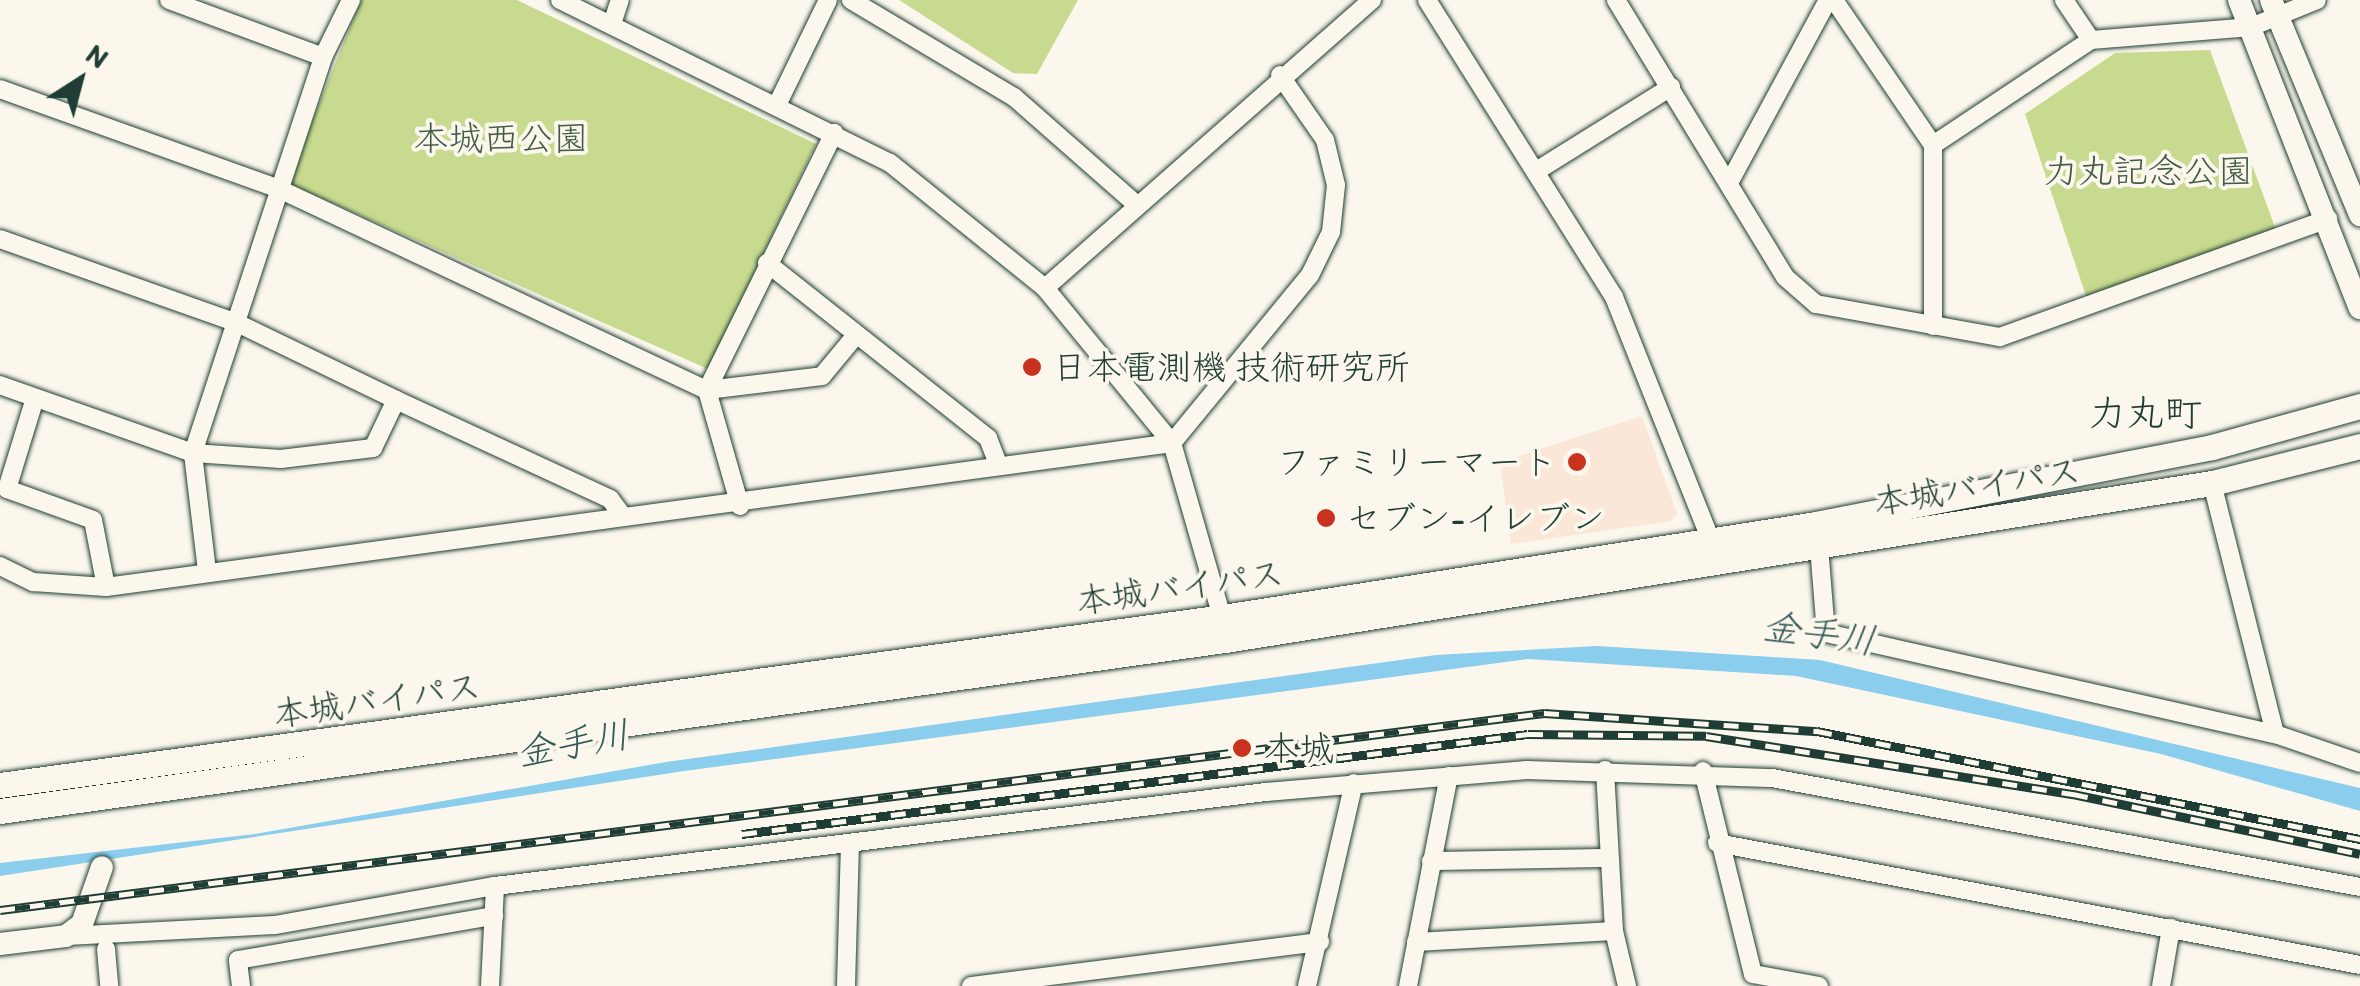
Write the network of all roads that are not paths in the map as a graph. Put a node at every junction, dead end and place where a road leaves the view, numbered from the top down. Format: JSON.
{"nodes":[{"id":1,"x":169,"y":0,"type":"edge"},
{"id":2,"x":350,"y":0,"type":"edge"},
{"id":3,"x":560,"y":0,"type":"edge"},
{"id":4,"x":620,"y":0,"type":"edge"},
{"id":5,"x":828,"y":0,"type":"edge"},
{"id":6,"x":852,"y":0,"type":"edge"},
{"id":7,"x":1372,"y":0,"type":"edge"},
{"id":8,"x":1427,"y":0,"type":"edge"},
{"id":9,"x":1616,"y":0,"type":"edge"},
{"id":10,"x":1831,"y":0,"type":"edge"},
{"id":11,"x":2064,"y":0,"type":"edge"},
{"id":12,"x":2238,"y":0,"type":"edge"},
{"id":13,"x":2317,"y":0,"type":"edge"},
{"id":14,"x":2276,"y":8,"type":"edge"},
{"id":15,"x":612,"y":24,"type":"junction"},
{"id":16,"x":2251,"y":27,"type":"junction"},
{"id":17,"x":2092,"y":40,"type":"junction"},
{"id":18,"x":323,"y":57,"type":"junction"},
{"id":19,"x":1280,"y":75,"type":"junction"},
{"id":20,"x":1670,"y":87,"type":"junction"},
{"id":21,"x":0,"y":89,"type":"edge"},
{"id":22,"x":778,"y":104,"type":"junction"},
{"id":23,"x":834,"y":133,"type":"junction"},
{"id":24,"x":1934,"y":146,"type":"junction"},
{"id":25,"x":1538,"y":170,"type":"junction"},
{"id":26,"x":1729,"y":183,"type":"junction"},
{"id":27,"x":279,"y":189,"type":"junction"},
{"id":28,"x":1138,"y":205,"type":"junction"},
{"id":29,"x":2360,"y":216,"type":"edge"},
{"id":30,"x":2328,"y":219,"type":"junction"},
{"id":31,"x":0,"y":239,"type":"edge"},
{"id":32,"x":767,"y":263,"type":"junction"},
{"id":33,"x":1044,"y":288,"type":"junction"},
{"id":34,"x":2360,"y":308,"type":"edge"},
{"id":35,"x":234,"y":322,"type":"junction"},
{"id":36,"x":1933,"y":326,"type":"junction"},
{"id":37,"x":856,"y":335,"type":"junction"},
{"id":38,"x":0,"y":386,"type":"edge"},
{"id":39,"x":706,"y":390,"type":"junction"},
{"id":40,"x":36,"y":398,"type":"junction"},
{"id":41,"x":396,"y":400,"type":"junction"},
{"id":42,"x":2360,"y":406,"type":"edge"},
{"id":43,"x":1172,"y":444,"type":"junction"},
{"id":44,"x":2360,"y":446,"type":"edge"},
{"id":45,"x":193,"y":453,"type":"junction"},
{"id":46,"x":996,"y":462,"type":"junction"},
{"id":47,"x":2212,"y":482,"type":"junction"},
{"id":48,"x":740,"y":506,"type":"junction"},
{"id":49,"x":622,"y":515,"type":"junction"},
{"id":50,"x":1818,"y":536,"type":"junction"},
{"id":51,"x":1715,"y":551,"type":"junction"},
{"id":52,"x":0,"y":566,"type":"edge"},
{"id":53,"x":207,"y":571,"type":"junction"},
{"id":54,"x":106,"y":587,"type":"junction"},
{"id":55,"x":1224,"y":628,"type":"junction"},
{"id":56,"x":2275,"y":734,"type":"junction"},
{"id":57,"x":2360,"y":763,"type":"edge"},
{"id":58,"x":1605,"y":770,"type":"junction"},
{"id":59,"x":1704,"y":772,"type":"junction"},
{"id":60,"x":1449,"y":776,"type":"junction"},
{"id":61,"x":1354,"y":783,"type":"junction"},
{"id":62,"x":0,"y":785,"type":"edge"},
{"id":63,"x":0,"y":811,"type":"edge"},
{"id":64,"x":1717,"y":843,"type":"junction"},
{"id":65,"x":850,"y":845,"type":"junction"},
{"id":66,"x":1607,"y":858,"type":"junction"},
{"id":67,"x":1431,"y":861,"type":"junction"},
{"id":68,"x":102,"y":867,"type":"dead end"},
{"id":69,"x":495,"y":886,"type":"junction"},
{"id":70,"x":2360,"y":887,"type":"edge"},
{"id":71,"x":494,"y":916,"type":"junction"},
{"id":72,"x":2171,"y":928,"type":"junction"},
{"id":73,"x":1614,"y":931,"type":"junction"},
{"id":74,"x":66,"y":936,"type":"junction"},
{"id":75,"x":1320,"y":942,"type":"junction"},
{"id":76,"x":1416,"y":942,"type":"junction"},
{"id":77,"x":0,"y":944,"type":"edge"},
{"id":78,"x":106,"y":948,"type":"dead end"},
{"id":79,"x":2360,"y":965,"type":"edge"},
{"id":80,"x":1753,"y":980,"type":"edge"},
{"id":81,"x":109,"y":986,"type":"edge"},
{"id":82,"x":241,"y":986,"type":"edge"},
{"id":83,"x":490,"y":986,"type":"edge"},
{"id":84,"x":846,"y":986,"type":"edge"},
{"id":85,"x":971,"y":986,"type":"edge"},
{"id":86,"x":1308,"y":986,"type":"edge"},
{"id":87,"x":1408,"y":986,"type":"edge"},
{"id":88,"x":1627,"y":986,"type":"edge"},
{"id":89,"x":1819,"y":986,"type":"edge"},
{"id":90,"x":2161,"y":986,"type":"edge"}],
"edges":[{"from":1,"to":18,"type":"street"},
{"from":2,"to":18,"type":"street"},
{"from":3,"to":15,"type":"street"},
{"from":4,"to":15,"type":"street"},
{"from":5,"to":22,"type":"street"},
{"from":6,"to":28,"type":"street"},
{"from":7,"to":19,"type":"street"},
{"from":8,"to":25,"type":"street"},
{"from":9,"to":20,"type":"street"},
{"from":10,"to":24,"type":"street"},
{"from":10,"to":26,"type":"street"},
{"from":11,"to":17,"type":"street"},
{"from":12,"to":16,"type":"main road"},
{"from":13,"to":14,"type":"street"},
{"from":14,"to":16,"type":"street"},
{"from":14,"to":29,"type":"main road"},
{"from":15,"to":22,"type":"street"},
{"from":16,"to":17,"type":"street"},
{"from":16,"to":30,"type":"main road"},
{"from":17,"to":24,"type":"street"},
{"from":18,"to":27,"type":"street"},
{"from":19,"to":28,"type":"street"},
{"from":19,"to":43,"type":"street"},
{"from":20,"to":25,"type":"street"},
{"from":20,"to":26,"type":"street"},
{"from":21,"to":27,"type":"street"},
{"from":22,"to":23,"type":"street"},
{"from":23,"to":32,"type":"street"},
{"from":23,"to":33,"type":"street"},
{"from":24,"to":36,"type":"street"},
{"from":25,"to":51,"type":"street"},
{"from":26,"to":36,"type":"street"},
{"from":27,"to":35,"type":"street"},
{"from":27,"to":39,"type":"street"},
{"from":28,"to":33,"type":"street"},
{"from":30,"to":34,"type":"main road"},
{"from":30,"to":36,"type":"street"},
{"from":31,"to":35,"type":"street"},
{"from":32,"to":37,"type":"street"},
{"from":32,"to":39,"type":"street"},
{"from":33,"to":43,"type":"street"},
{"from":35,"to":41,"type":"street"},
{"from":35,"to":45,"type":"street"},
{"from":37,"to":39,"type":"street"},
{"from":37,"to":46,"type":"street"},
{"from":38,"to":40,"type":"street"},
{"from":39,"to":48,"type":"street"},
{"from":40,"to":45,"type":"street"},
{"from":40,"to":54,"type":"street"},
{"from":41,"to":45,"type":"street"},
{"from":41,"to":49,"type":"street"},
{"from":42,"to":50,"type":"highway","name":"本城バイパス"},
{"from":43,"to":46,"type":"street"},
{"from":43,"to":55,"type":"street"},
{"from":44,"to":47,"type":"highway","name":"本城バイパス"},
{"from":45,"to":53,"type":"street"},
{"from":46,"to":48,"type":"street"},
{"from":47,"to":50,"type":"highway","name":"本城バイパス"},
{"from":47,"to":56,"type":"street"},
{"from":48,"to":49,"type":"street"},
{"from":49,"to":53,"type":"street"},
{"from":50,"to":51,"type":"highway","name":"本城バイパス"},
{"from":50,"to":56,"type":"street"},
{"from":51,"to":55,"type":"highway","name":"本城バイパス"},
{"from":52,"to":54,"type":"street"},
{"from":53,"to":54,"type":"street"},
{"from":55,"to":62,"type":"highway","name":"本城バイパス"},
{"from":55,"to":63,"type":"highway","name":"本城バイパス"},
{"from":56,"to":57,"type":"street"},
{"from":58,"to":59,"type":"street"},
{"from":58,"to":60,"type":"street"},
{"from":58,"to":66,"type":"street"},
{"from":59,"to":64,"type":"street"},
{"from":59,"to":70,"type":"street"},
{"from":60,"to":61,"type":"street"},
{"from":60,"to":67,"type":"street"},
{"from":61,"to":65,"type":"street"},
{"from":61,"to":75,"type":"street"},
{"from":64,"to":72,"type":"street"},
{"from":64,"to":80,"type":"street"},
{"from":65,"to":69,"type":"street"},
{"from":65,"to":84,"type":"street"},
{"from":66,"to":67,"type":"street"},
{"from":66,"to":73,"type":"street"},
{"from":67,"to":76,"type":"street"},
{"from":68,"to":74,"type":"main road"},
{"from":69,"to":71,"type":"street"},
{"from":69,"to":74,"type":"street"},
{"from":71,"to":82,"type":"street"},
{"from":71,"to":83,"type":"street"},
{"from":72,"to":79,"type":"street"},
{"from":72,"to":90,"type":"street"},
{"from":73,"to":76,"type":"street"},
{"from":73,"to":88,"type":"street"},
{"from":74,"to":77,"type":"main road"},
{"from":75,"to":85,"type":"street"},
{"from":75,"to":86,"type":"street"},
{"from":76,"to":87,"type":"street"},
{"from":78,"to":81,"type":"street"},
{"from":80,"to":89,"type":"street"}]}
